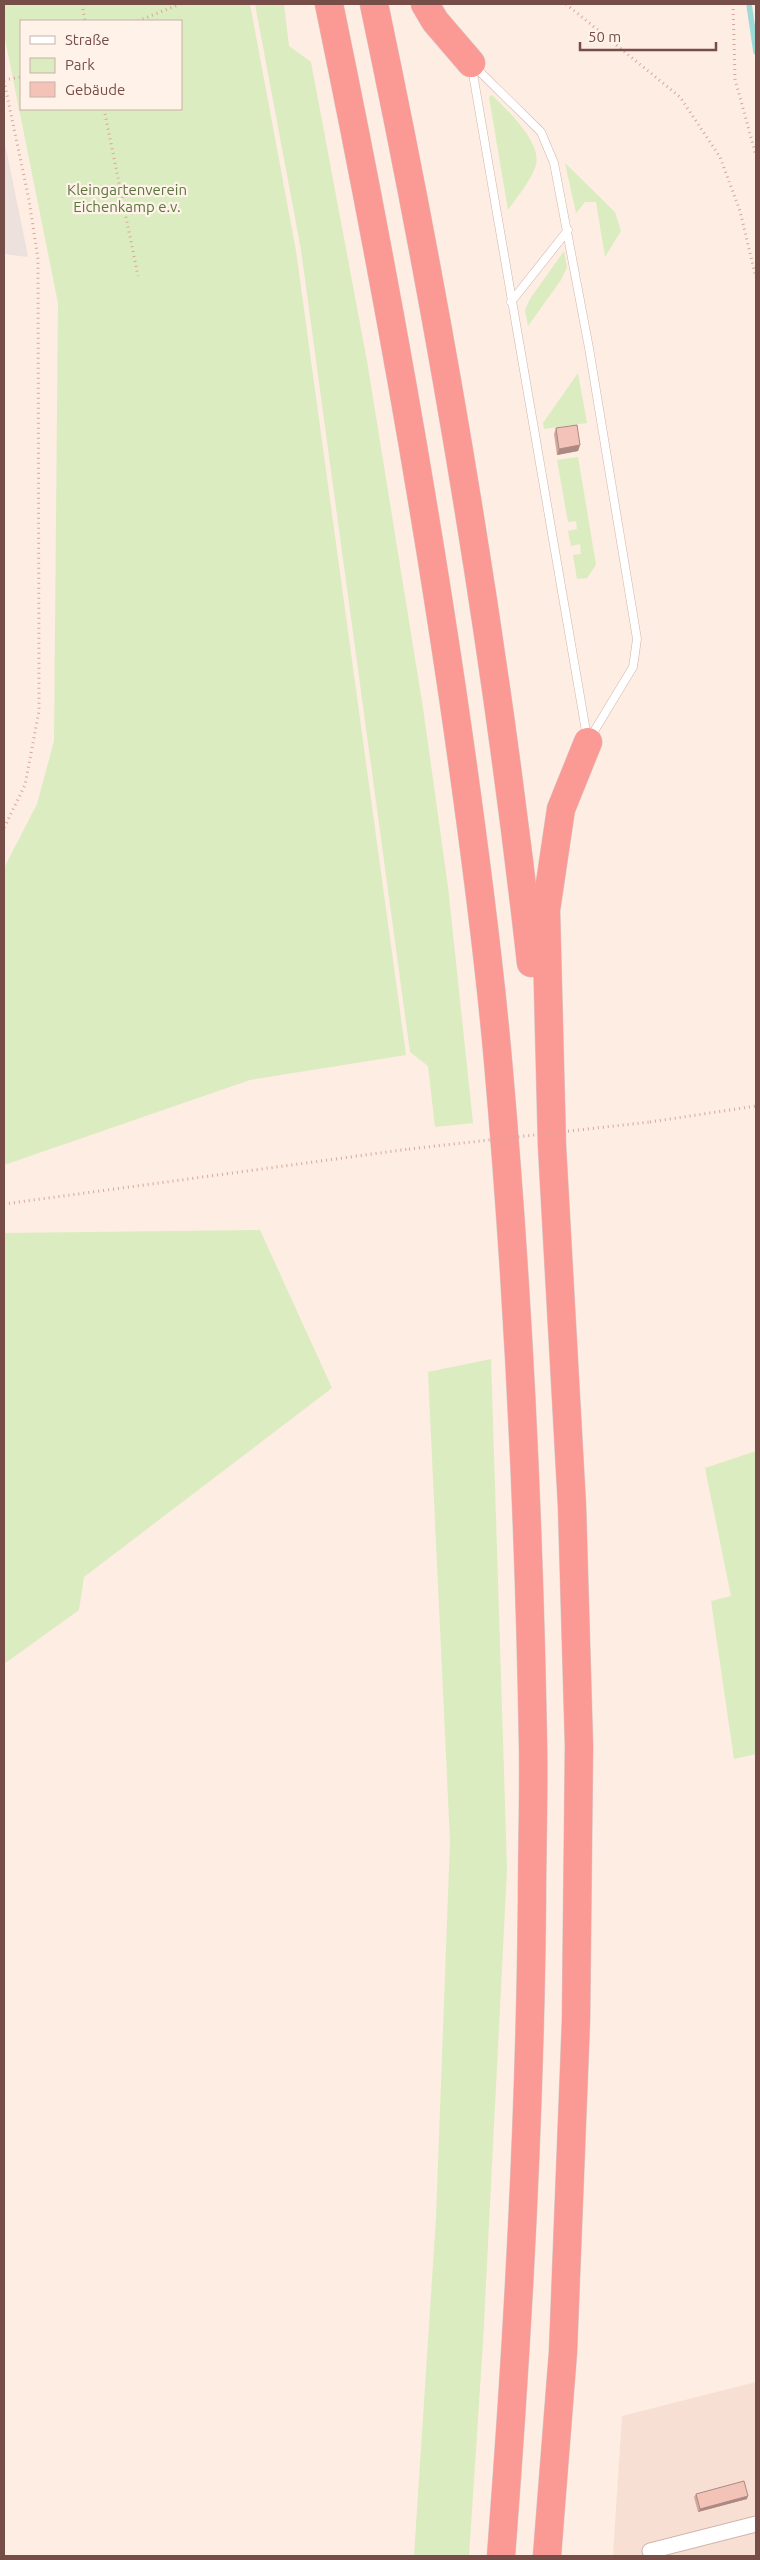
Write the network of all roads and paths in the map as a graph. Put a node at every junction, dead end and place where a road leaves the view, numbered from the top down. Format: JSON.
{"nodes":[{"id":1,"x":82,"y":4,"type":"edge"},
{"id":2,"x":180,"y":4,"type":"edge"},
{"id":3,"x":329,"y":4,"type":"edge"},
{"id":4,"x":374,"y":4,"type":"edge"},
{"id":5,"x":425,"y":4,"type":"edge"},
{"id":6,"x":566,"y":4,"type":"edge"},
{"id":7,"x":733,"y":4,"type":"edge"},
{"id":8,"x":85,"y":20,"type":"edge"},
{"id":9,"x":140,"y":20,"type":"edge"},
{"id":10,"x":471,"y":63,"type":"junction"},
{"id":11,"x":20,"y":77,"type":"edge"},
{"id":12,"x":4,"y":81,"type":"edge"},
{"id":13,"x":104,"y":110,"type":"edge"},
{"id":14,"x":756,"y":156,"type":"edge"},
{"id":15,"x":568,"y":230,"type":"junction"},
{"id":16,"x":138,"y":276,"type":"dead end"},
{"id":17,"x":756,"y":278,"type":"edge"},
{"id":18,"x":511,"y":302,"type":"junction"},
{"id":19,"x":588,"y":742,"type":"junction"},
{"id":20,"x":4,"y":828,"type":"edge"},
{"id":21,"x":756,"y":1106,"type":"edge"},
{"id":22,"x":552,"y":1146,"type":"junction"},
{"id":23,"x":4,"y":1204,"type":"edge"},
{"id":24,"x":756,"y":2524,"type":"edge"},
{"id":25,"x":650,"y":2551,"type":"dead end"},
{"id":26,"x":501,"y":2556,"type":"edge"},
{"id":27,"x":547,"y":2556,"type":"edge"}],
"edges":[{"from":1,"to":8,"type":"path"},
{"from":2,"to":9,"type":"path"},
{"from":3,"to":26,"type":"highway"},
{"from":4,"to":22,"type":"highway"},
{"from":5,"to":10,"type":"highway"},
{"from":6,"to":17,"type":"path"},
{"from":7,"to":14,"type":"path"},
{"from":10,"to":15,"type":"lane"},
{"from":10,"to":18,"type":"lane"},
{"from":11,"to":12,"type":"path"},
{"from":12,"to":20,"type":"path"},
{"from":13,"to":16,"type":"path"},
{"from":15,"to":18,"type":"lane"},
{"from":15,"to":19,"type":"lane"},
{"from":18,"to":19,"type":"lane"},
{"from":19,"to":22,"type":"highway"},
{"from":21,"to":23,"type":"path","bridge":true},
{"from":22,"to":27,"type":"highway"},
{"from":24,"to":25,"type":"street"}]}
